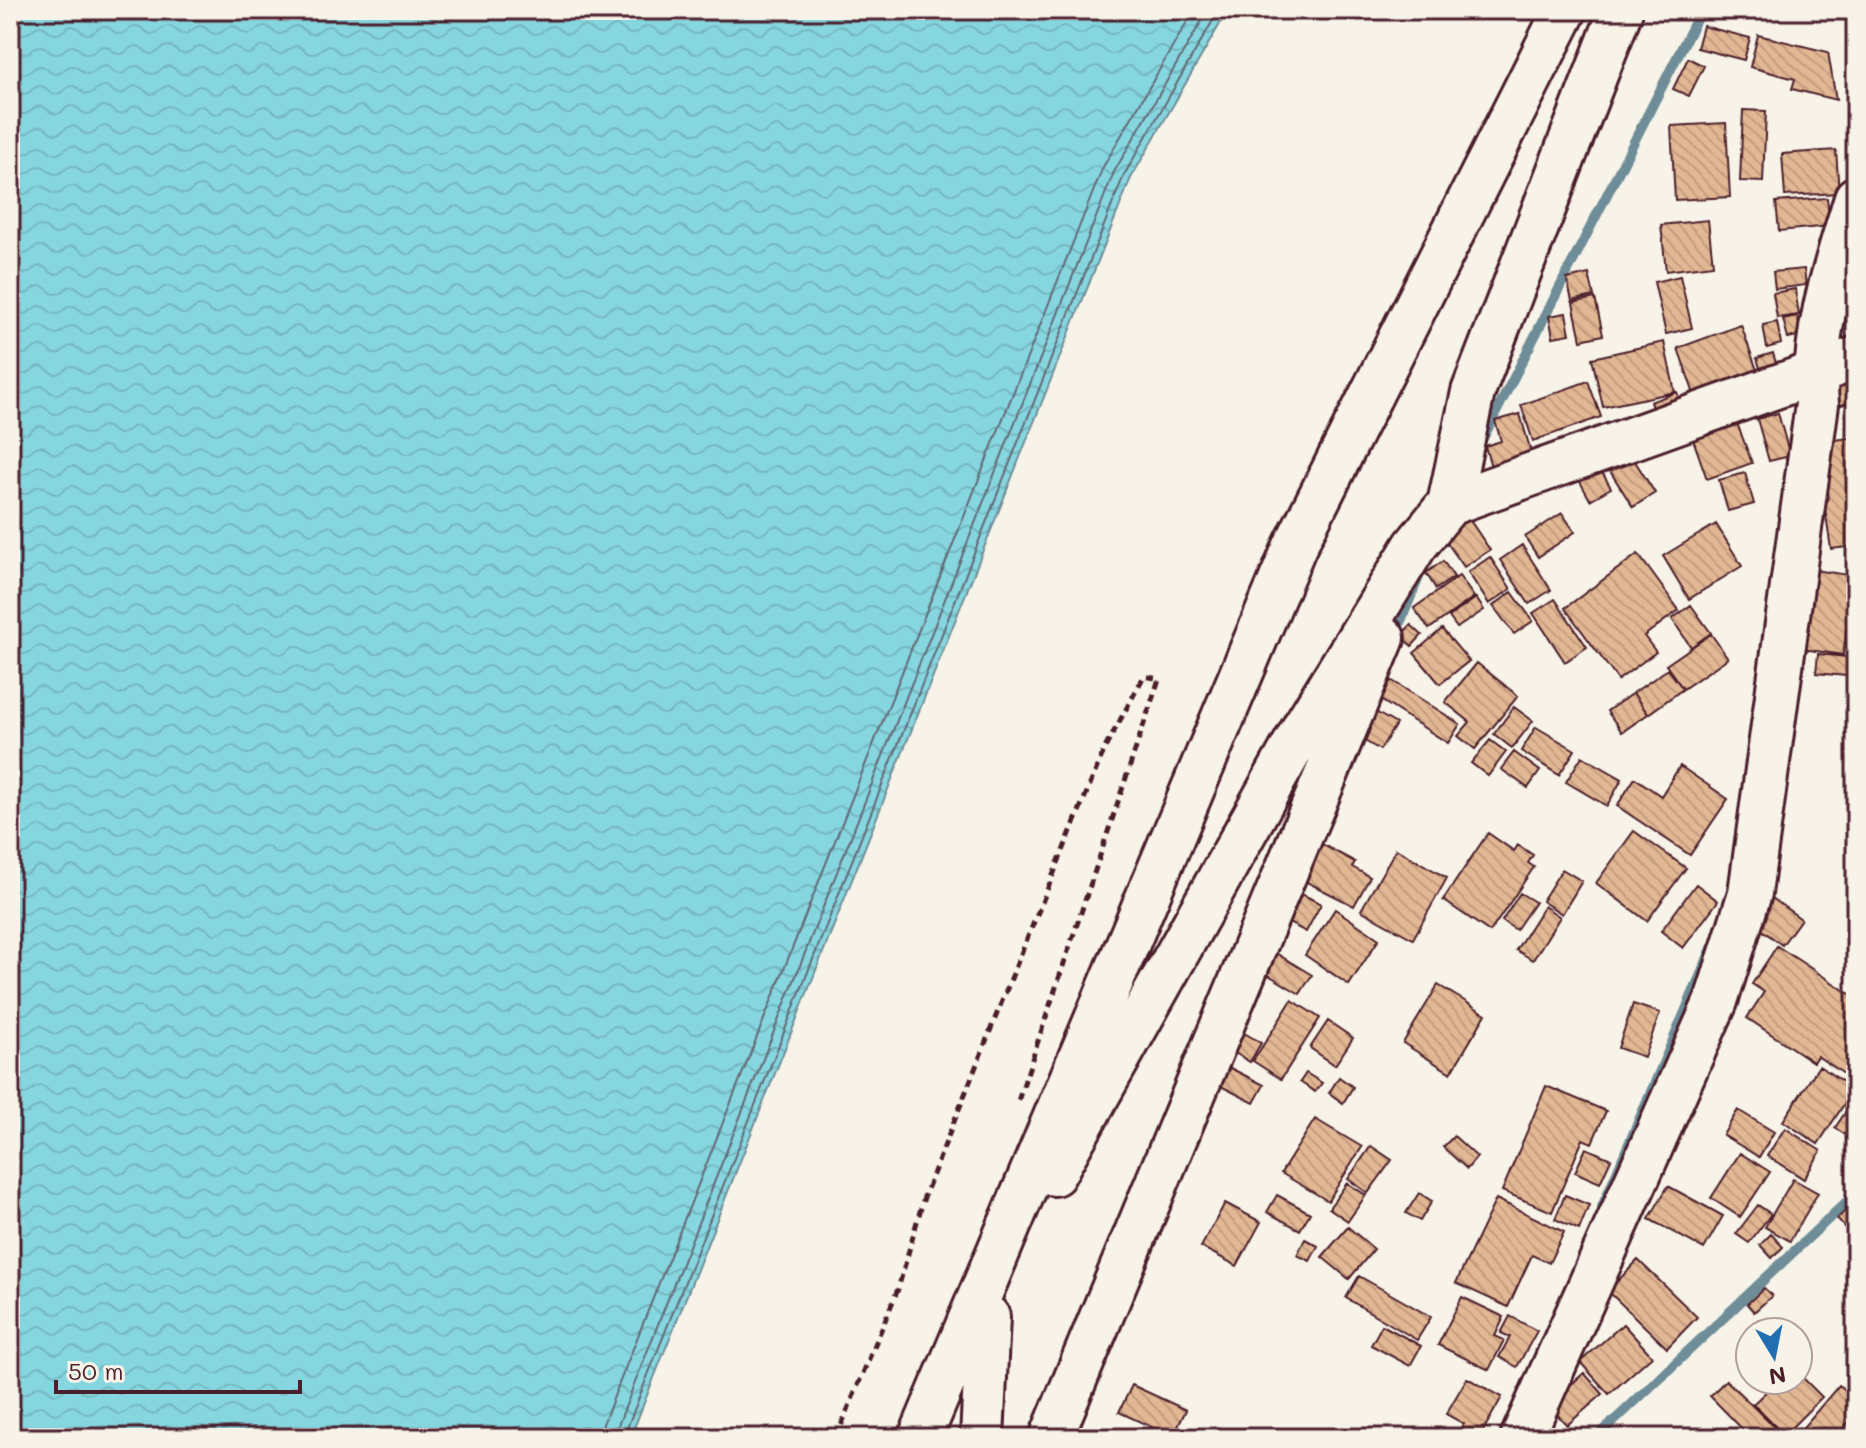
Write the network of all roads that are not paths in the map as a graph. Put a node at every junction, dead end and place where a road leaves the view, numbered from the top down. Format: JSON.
{"nodes":[{"id":1,"x":1565,"y":10,"type":"edge"},
{"id":2,"x":1621,"y":10,"type":"edge"},
{"id":3,"x":1856,"y":198,"type":"edge"},
{"id":4,"x":1856,"y":358,"type":"edge"},
{"id":5,"x":1815,"y":373,"type":"junction"},
{"id":6,"x":1449,"y":504,"type":"junction"},
{"id":7,"x":1415,"y":546,"type":"junction"},
{"id":8,"x":1014,"y":1211,"type":"junction"},
{"id":9,"x":976,"y":1310,"type":"junction"},
{"id":10,"x":920,"y":1438,"type":"edge"},
{"id":11,"x":982,"y":1438,"type":"edge"},
{"id":12,"x":1051,"y":1438,"type":"edge"},
{"id":13,"x":1522,"y":1438,"type":"edge"}],
"edges":[{"from":1,"to":8,"type":"street"},
{"from":2,"to":6,"type":"street"},
{"from":3,"to":5,"type":"street"},
{"from":4,"to":5,"type":"street"},
{"from":5,"to":6,"type":"street"},
{"from":5,"to":13,"type":"street"},
{"from":6,"to":7,"type":"street"},
{"from":7,"to":8,"type":"street"},
{"from":7,"to":12,"type":"street"},
{"from":8,"to":9,"type":"street"},
{"from":9,"to":10,"type":"street"},
{"from":9,"to":11,"type":"street"}]}
